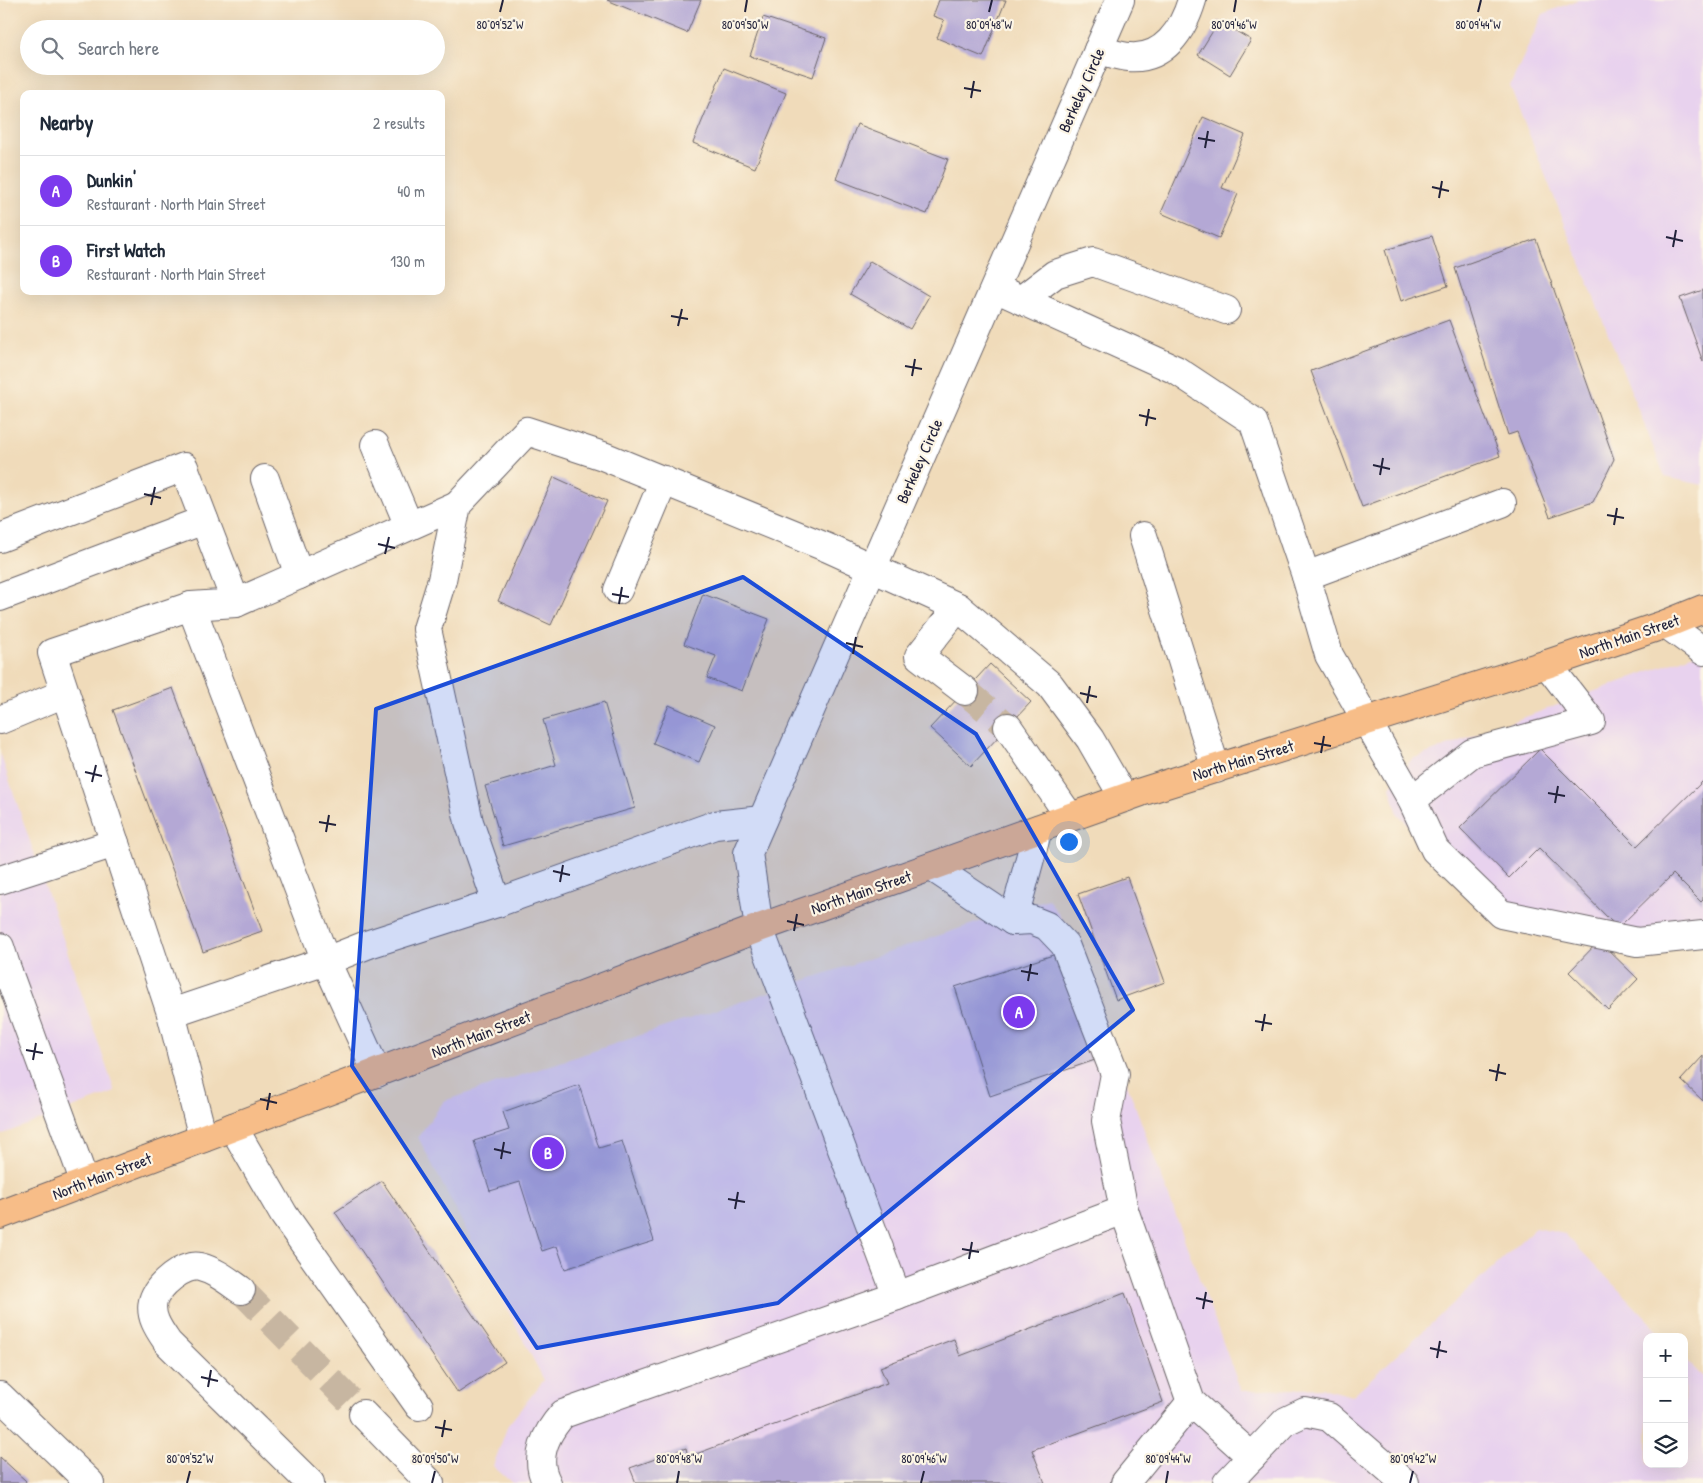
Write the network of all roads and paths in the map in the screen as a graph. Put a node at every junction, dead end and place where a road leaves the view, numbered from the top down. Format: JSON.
{"nodes":[{"id":1,"x":1120,"y":0,"type":"edge"},
{"id":2,"x":1192,"y":0,"type":"edge"},
{"id":3,"x":1098,"y":50,"type":"junction"},
{"id":4,"x":994,"y":288,"type":"junction"},
{"id":5,"x":1021,"y":300,"type":"junction"},
{"id":6,"x":1226,"y":310,"type":"dead end"},
{"id":7,"x":375,"y":445,"type":"dead end"},
{"id":8,"x":265,"y":479,"type":"dead end"},
{"id":9,"x":664,"y":480,"type":"junction"},
{"id":10,"x":1502,"y":503,"type":"dead end"},
{"id":11,"x":457,"y":505,"type":"junction"},
{"id":12,"x":204,"y":520,"type":"junction"},
{"id":13,"x":409,"y":526,"type":"junction"},
{"id":14,"x":1143,"y":536,"type":"dead end"},
{"id":15,"x":0,"y":538,"type":"edge"},
{"id":16,"x":872,"y":568,"type":"junction"},
{"id":17,"x":299,"y":575,"type":"junction"},
{"id":18,"x":1306,"y":576,"type":"junction"},
{"id":19,"x":618,"y":590,"type":"dead end"},
{"id":20,"x":0,"y":597,"type":"edge"},
{"id":21,"x":236,"y":603,"type":"junction"},
{"id":22,"x":191,"y":606,"type":"junction"},
{"id":23,"x":958,"y":607,"type":"junction"},
{"id":24,"x":1703,"y":609,"type":"edge"},
{"id":25,"x":1666,"y":624,"type":"junction"},
{"id":26,"x":1703,"y":651,"type":"edge"},
{"id":27,"x":1547,"y":664,"type":"junction"},
{"id":28,"x":965,"y":691,"type":"tunnel mouth"},
{"id":29,"x":65,"y":693,"type":"junction"},
{"id":30,"x":0,"y":720,"type":"edge"},
{"id":31,"x":1368,"y":721,"type":"junction"},
{"id":32,"x":1008,"y":727,"type":"tunnel mouth"},
{"id":33,"x":1216,"y":769,"type":"junction"},
{"id":34,"x":1124,"y":798,"type":"junction"},
{"id":35,"x":1412,"y":800,"type":"junction"},
{"id":36,"x":1070,"y":817,"type":"junction"},
{"id":37,"x":762,"y":820,"type":"junction"},
{"id":38,"x":1038,"y":829,"type":"junction"},
{"id":39,"x":115,"y":843,"type":"junction"},
{"id":40,"x":932,"y":867,"type":"junction"},
{"id":41,"x":0,"y":880,"type":"edge"},
{"id":42,"x":497,"y":903,"type":"junction"},
{"id":43,"x":1013,"y":922,"type":"junction"},
{"id":44,"x":760,"y":928,"type":"junction"},
{"id":45,"x":1703,"y":935,"type":"edge"},
{"id":46,"x":326,"y":962,"type":"junction"},
{"id":47,"x":3,"y":965,"type":"edge"},
{"id":48,"x":171,"y":1013,"type":"junction"},
{"id":49,"x":377,"y":1073,"type":"junction"},
{"id":50,"x":233,"y":1127,"type":"junction"},
{"id":51,"x":203,"y":1138,"type":"junction"},
{"id":52,"x":85,"y":1183,"type":"junction"},
{"id":53,"x":1124,"y":1210,"type":"junction"},
{"id":54,"x":0,"y":1215,"type":"edge"},
{"id":55,"x":241,"y":1290,"type":"tunnel mouth"},
{"id":56,"x":897,"y":1296,"type":"junction"},
{"id":57,"x":0,"y":1396,"type":"edge"},
{"id":58,"x":1191,"y":1402,"type":"junction"},
{"id":59,"x":419,"y":1406,"type":"dead end"},
{"id":60,"x":363,"y":1414,"type":"tunnel mouth"},
{"id":61,"x":1252,"y":1457,"type":"junction"},
{"id":62,"x":90,"y":1483,"type":"edge"},
{"id":63,"x":310,"y":1483,"type":"edge"},
{"id":64,"x":430,"y":1483,"type":"edge"},
{"id":65,"x":547,"y":1483,"type":"edge"},
{"id":66,"x":1125,"y":1483,"type":"edge"},
{"id":67,"x":1227,"y":1483,"type":"edge"},
{"id":68,"x":1405,"y":1483,"type":"edge"}],
"edges":[{"from":1,"to":3,"type":"street","name":"Berkeley Circle"},
{"from":2,"to":3,"type":"street"},
{"from":3,"to":4,"type":"street","name":"Berkeley Circle"},
{"from":4,"to":5,"type":"street"},
{"from":4,"to":16,"type":"street","name":"Berkeley Circle"},
{"from":5,"to":6,"type":"street"},
{"from":5,"to":18,"type":"street"},
{"from":7,"to":13,"type":"street"},
{"from":8,"to":17,"type":"street"},
{"from":9,"to":11,"type":"street"},
{"from":9,"to":16,"type":"street"},
{"from":9,"to":19,"type":"street"},
{"from":10,"to":18,"type":"street"},
{"from":11,"to":13,"type":"street"},
{"from":11,"to":42,"type":"street"},
{"from":12,"to":15,"type":"street"},
{"from":12,"to":20,"type":"street"},
{"from":12,"to":21,"type":"street"},
{"from":13,"to":17,"type":"street"},
{"from":14,"to":33,"type":"street"},
{"from":16,"to":23,"type":"street"},
{"from":16,"to":37,"type":"street","name":"Berkeley Circle"},
{"from":17,"to":21,"type":"street"},
{"from":18,"to":31,"type":"street"},
{"from":21,"to":22,"type":"street"},
{"from":22,"to":29,"type":"street"},
{"from":22,"to":46,"type":"street"},
{"from":23,"to":28,"type":"street"},
{"from":23,"to":34,"type":"street"},
{"from":24,"to":25,"type":"main road","name":"North Main Street"},
{"from":25,"to":26,"type":"street"},
{"from":25,"to":27,"type":"main road","name":"North Main Street"},
{"from":27,"to":31,"type":"main road","name":"North Main Street"},
{"from":27,"to":35,"type":"street"},
{"from":29,"to":30,"type":"street"},
{"from":29,"to":39,"type":"street"},
{"from":31,"to":33,"type":"main road","name":"North Main Street"},
{"from":31,"to":35,"type":"street"},
{"from":32,"to":36,"type":"street"},
{"from":33,"to":34,"type":"main road","name":"North Main Street"},
{"from":34,"to":36,"type":"main road","name":"North Main Street"},
{"from":35,"to":45,"type":"street"},
{"from":36,"to":38,"type":"main road","name":"North Main Street"},
{"from":37,"to":42,"type":"street"},
{"from":37,"to":44,"type":"street","name":"Berkeley Circle"},
{"from":38,"to":40,"type":"main road","name":"North Main Street"},
{"from":38,"to":43,"type":"street"},
{"from":39,"to":41,"type":"street"},
{"from":39,"to":48,"type":"street"},
{"from":40,"to":43,"type":"street"},
{"from":40,"to":44,"type":"main road","name":"North Main Street"},
{"from":42,"to":46,"type":"street"},
{"from":43,"to":53,"type":"street"},
{"from":44,"to":49,"type":"main road","name":"North Main Street"},
{"from":44,"to":56,"type":"street","name":"Berkeley Circle"},
{"from":46,"to":48,"type":"street"},
{"from":46,"to":49,"type":"street"},
{"from":47,"to":52,"type":"street"},
{"from":48,"to":51,"type":"street"},
{"from":49,"to":50,"type":"main road","name":"North Main Street"},
{"from":50,"to":51,"type":"main road","name":"North Main Street"},
{"from":50,"to":59,"type":"street"},
{"from":51,"to":52,"type":"main road","name":"North Main Street"},
{"from":52,"to":54,"type":"main road","name":"North Main Street"},
{"from":53,"to":56,"type":"street"},
{"from":53,"to":58,"type":"street"},
{"from":55,"to":63,"type":"street"},
{"from":56,"to":65,"type":"street"},
{"from":57,"to":62,"type":"street"},
{"from":58,"to":61,"type":"street"},
{"from":58,"to":66,"type":"street"},
{"from":60,"to":64,"type":"street"},
{"from":61,"to":67,"type":"street"},
{"from":61,"to":68,"type":"street"}]}
